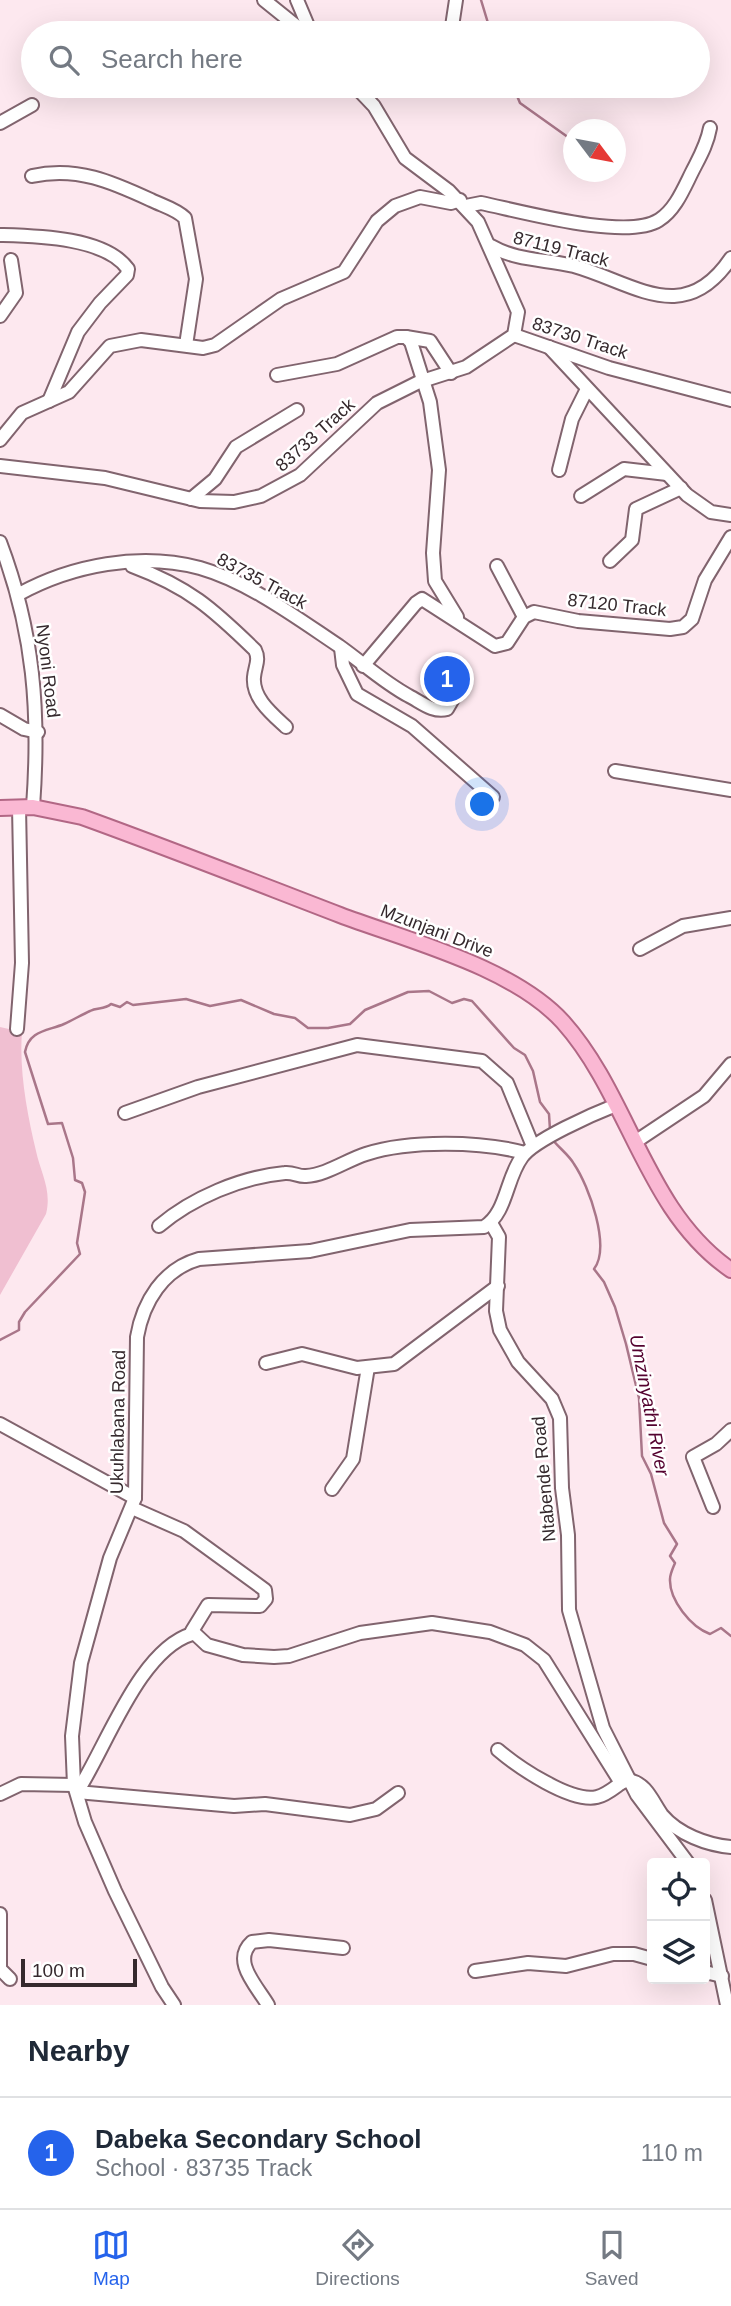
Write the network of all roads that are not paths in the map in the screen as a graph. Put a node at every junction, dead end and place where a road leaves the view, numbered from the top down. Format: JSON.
{"nodes":[{"id":1,"x":264,"y":0,"type":"edge"},
{"id":2,"x":297,"y":0,"type":"edge"},
{"id":3,"x":456,"y":0,"type":"edge"},
{"id":4,"x":289,"y":21,"type":"edge"},
{"id":5,"x":306,"y":21,"type":"edge"},
{"id":6,"x":453,"y":21,"type":"edge"},
{"id":7,"x":366,"y":98,"type":"edge"},
{"id":8,"x":32,"y":105,"type":"dead end"},
{"id":9,"x":0,"y":123,"type":"edge"},
{"id":10,"x":710,"y":128,"type":"dead end"},
{"id":11,"x":32,"y":176,"type":"dead end"},
{"id":12,"x":463,"y":204,"type":"junction"},
{"id":13,"x":0,"y":235,"type":"edge"},
{"id":14,"x":491,"y":246,"type":"junction"},
{"id":15,"x":731,"y":258,"type":"edge"},
{"id":16,"x":11,"y":260,"type":"dead end"},
{"id":17,"x":0,"y":316,"type":"edge"},
{"id":18,"x":514,"y":335,"type":"junction"},
{"id":19,"x":406,"y":337,"type":"junction"},
{"id":20,"x":186,"y":345,"type":"junction"},
{"id":21,"x":549,"y":347,"type":"junction"},
{"id":22,"x":452,"y":373,"type":"junction"},
{"id":23,"x":276,"y":374,"type":"dead end"},
{"id":24,"x":424,"y":380,"type":"junction"},
{"id":25,"x":587,"y":389,"type":"junction"},
{"id":26,"x":731,"y":400,"type":"edge"},
{"id":27,"x":49,"y":401,"type":"junction"},
{"id":28,"x":297,"y":410,"type":"dead end"},
{"id":29,"x":0,"y":440,"type":"edge"},
{"id":30,"x":0,"y":466,"type":"edge"},
{"id":31,"x":559,"y":470,"type":"dead end"},
{"id":32,"x":667,"y":474,"type":"junction"},
{"id":33,"x":681,"y":488,"type":"junction"},
{"id":34,"x":581,"y":496,"type":"dead end"},
{"id":35,"x":191,"y":499,"type":"junction"},
{"id":36,"x":731,"y":515,"type":"edge"},
{"id":37,"x":731,"y":537,"type":"edge"},
{"id":38,"x":0,"y":542,"type":"edge"},
{"id":39,"x":610,"y":561,"type":"dead end"},
{"id":40,"x":124,"y":563,"type":"junction"},
{"id":41,"x":497,"y":566,"type":"dead end"},
{"id":42,"x":19,"y":594,"type":"junction"},
{"id":43,"x":524,"y":617,"type":"junction"},
{"id":44,"x":467,"y":628,"type":"junction"},
{"id":45,"x":341,"y":648,"type":"junction"},
{"id":46,"x":363,"y":666,"type":"junction"},
{"id":47,"x":458,"y":690,"type":"dead end"},
{"id":48,"x":0,"y":715,"type":"edge"},
{"id":49,"x":286,"y":727,"type":"dead end"},
{"id":50,"x":38,"y":732,"type":"junction"},
{"id":51,"x":615,"y":771,"type":"dead end"},
{"id":52,"x":731,"y":790,"type":"edge"},
{"id":53,"x":493,"y":797,"type":"dead end"},
{"id":54,"x":26,"y":807,"type":"junction"},
{"id":55,"x":0,"y":808,"type":"edge"},
{"id":56,"x":731,"y":918,"type":"edge"},
{"id":57,"x":640,"y":949,"type":"dead end"},
{"id":58,"x":17,"y":1029,"type":"dead end"},
{"id":59,"x":731,"y":1064,"type":"edge"},
{"id":60,"x":616,"y":1105,"type":"junction"},
{"id":61,"x":125,"y":1113,"type":"dead end"},
{"id":62,"x":635,"y":1142,"type":"junction"},
{"id":63,"x":533,"y":1146,"type":"junction"},
{"id":64,"x":491,"y":1223,"type":"junction"},
{"id":65,"x":159,"y":1226,"type":"dead end"},
{"id":66,"x":731,"y":1270,"type":"edge"},
{"id":67,"x":498,"y":1286,"type":"junction"},
{"id":68,"x":266,"y":1363,"type":"dead end"},
{"id":69,"x":368,"y":1367,"type":"junction"},
{"id":70,"x":0,"y":1424,"type":"edge"},
{"id":71,"x":731,"y":1430,"type":"edge"},
{"id":72,"x":332,"y":1489,"type":"dead end"},
{"id":73,"x":134,"y":1503,"type":"junction"},
{"id":74,"x":713,"y":1507,"type":"dead end"},
{"id":75,"x":192,"y":1634,"type":"junction"},
{"id":76,"x":498,"y":1750,"type":"dead end"},
{"id":77,"x":625,"y":1782,"type":"junction"},
{"id":78,"x":75,"y":1788,"type":"junction"},
{"id":79,"x":398,"y":1793,"type":"dead end"},
{"id":80,"x":0,"y":1794,"type":"edge"},
{"id":81,"x":731,"y":1847,"type":"edge"},
{"id":82,"x":684,"y":1858,"type":"edge"},
{"id":83,"x":0,"y":1914,"type":"edge"},
{"id":84,"x":710,"y":1921,"type":"edge"},
{"id":85,"x":343,"y":1948,"type":"dead end"},
{"id":86,"x":647,"y":1958,"type":"edge"},
{"id":87,"x":475,"y":1971,"type":"dead end"},
{"id":88,"x":710,"y":1973,"type":"edge"},
{"id":89,"x":722,"y":1976,"type":"junction"},
{"id":90,"x":10,"y":1979,"type":"dead end"},
{"id":91,"x":174,"y":2005,"type":"edge"},
{"id":92,"x":268,"y":2005,"type":"edge"},
{"id":93,"x":727,"y":2005,"type":"edge"}],
"edges":[{"from":1,"to":4,"type":"street"},
{"from":2,"to":5,"type":"street"},
{"from":3,"to":6,"type":"street"},
{"from":7,"to":12,"type":"street","name":"83730 Track"},
{"from":8,"to":9,"type":"street"},
{"from":10,"to":12,"type":"street"},
{"from":11,"to":20,"type":"street"},
{"from":12,"to":14,"type":"street","name":"83730 Track"},
{"from":12,"to":20,"type":"street"},
{"from":13,"to":27,"type":"street"},
{"from":14,"to":15,"type":"street","name":"87119 Track"},
{"from":14,"to":18,"type":"street","name":"83730 Track"},
{"from":16,"to":17,"type":"street"},
{"from":18,"to":21,"type":"street","name":"83730 Track"},
{"from":18,"to":22,"type":"street","name":"83733 Track"},
{"from":19,"to":22,"type":"street"},
{"from":19,"to":23,"type":"street"},
{"from":19,"to":24,"type":"street"},
{"from":20,"to":27,"type":"street"},
{"from":21,"to":25,"type":"street"},
{"from":21,"to":26,"type":"street","name":"83730 Track"},
{"from":22,"to":24,"type":"street","name":"83733 Track"},
{"from":24,"to":35,"type":"street","name":"83733 Track"},
{"from":24,"to":44,"type":"street"},
{"from":25,"to":31,"type":"street"},
{"from":25,"to":32,"type":"street"},
{"from":27,"to":29,"type":"street"},
{"from":28,"to":35,"type":"street"},
{"from":30,"to":35,"type":"street","name":"83733 Track"},
{"from":32,"to":33,"type":"street"},
{"from":32,"to":34,"type":"street"},
{"from":33,"to":36,"type":"street"},
{"from":33,"to":39,"type":"street"},
{"from":37,"to":43,"type":"street","name":"87120 Track"},
{"from":38,"to":42,"type":"street","name":"Nyoni Road"},
{"from":40,"to":42,"type":"street","name":"83735 Track"},
{"from":40,"to":45,"type":"street","name":"83735 Track"},
{"from":40,"to":49,"type":"street"},
{"from":41,"to":43,"type":"street"},
{"from":42,"to":50,"type":"street","name":"Nyoni Road"},
{"from":43,"to":44,"type":"street"},
{"from":44,"to":46,"type":"street"},
{"from":45,"to":46,"type":"street","name":"83735 Track"},
{"from":45,"to":53,"type":"street"},
{"from":46,"to":47,"type":"street","name":"83735 Track"},
{"from":48,"to":50,"type":"street"},
{"from":50,"to":54,"type":"street","name":"Nyoni Road"},
{"from":51,"to":52,"type":"street"},
{"from":54,"to":55,"type":"main road","name":"Mzunjani Drive"},
{"from":54,"to":58,"type":"street","name":"Nyoni Road"},
{"from":54,"to":60,"type":"main road","name":"Mzunjani Drive"},
{"from":56,"to":57,"type":"street"},
{"from":59,"to":62,"type":"street"},
{"from":60,"to":62,"type":"main road","name":"Mzunjani Drive"},
{"from":60,"to":63,"type":"street"},
{"from":61,"to":63,"type":"street"},
{"from":62,"to":66,"type":"main road","name":"Mzunjani Drive"},
{"from":63,"to":64,"type":"street"},
{"from":63,"to":65,"type":"street"},
{"from":64,"to":67,"type":"street","name":"Ntabende Road"},
{"from":64,"to":73,"type":"street","name":"Ukuhlabana Road"},
{"from":67,"to":69,"type":"street"},
{"from":67,"to":77,"type":"street","name":"Ntabende Road"},
{"from":68,"to":69,"type":"street"},
{"from":69,"to":72,"type":"street"},
{"from":70,"to":73,"type":"street"},
{"from":71,"to":74,"type":"street"},
{"from":73,"to":75,"type":"street"},
{"from":73,"to":78,"type":"street","name":"Ukuhlabana Road"},
{"from":75,"to":77,"type":"street"},
{"from":75,"to":78,"type":"street"},
{"from":76,"to":77,"type":"street"},
{"from":77,"to":81,"type":"street"},
{"from":77,"to":82,"type":"street","name":"Ntabende Road"},
{"from":78,"to":79,"type":"street"},
{"from":78,"to":80,"type":"street"},
{"from":78,"to":91,"type":"street","name":"Ukuhlabana Road"},
{"from":83,"to":90,"type":"street"},
{"from":84,"to":89,"type":"street"},
{"from":85,"to":92,"type":"street"},
{"from":86,"to":87,"type":"street"},
{"from":88,"to":89,"type":"street"},
{"from":89,"to":93,"type":"street"}]}
